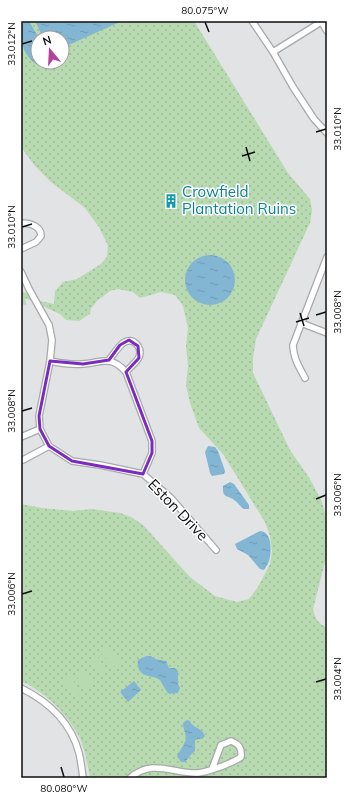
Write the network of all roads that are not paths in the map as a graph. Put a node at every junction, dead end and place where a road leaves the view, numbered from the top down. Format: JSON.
{"nodes":[{"id":1,"x":252,"y":21,"type":"edge"},
{"id":2,"x":321,"y":21,"type":"edge"},
{"id":3,"x":327,"y":31,"type":"edge"},
{"id":4,"x":273,"y":52,"type":"junction"},
{"id":5,"x":327,"y":133,"type":"edge"},
{"id":6,"x":21,"y":223,"type":"edge"},
{"id":7,"x":21,"y":249,"type":"edge"},
{"id":8,"x":327,"y":257,"type":"edge"},
{"id":9,"x":21,"y":272,"type":"edge"},
{"id":10,"x":301,"y":323,"type":"junction"},
{"id":11,"x":327,"y":333,"type":"edge"},
{"id":12,"x":109,"y":360,"type":"junction"},
{"id":13,"x":50,"y":361,"type":"junction"},
{"id":14,"x":126,"y":372,"type":"junction"},
{"id":15,"x":305,"y":378,"type":"dead end"},
{"id":16,"x":40,"y":429,"type":"junction"},
{"id":17,"x":21,"y":437,"type":"edge"},
{"id":18,"x":49,"y":446,"type":"junction"},
{"id":19,"x":21,"y":460,"type":"edge"},
{"id":20,"x":143,"y":474,"type":"junction"},
{"id":21,"x":216,"y":550,"type":"dead end"},
{"id":22,"x":21,"y":688,"type":"edge"},
{"id":23,"x":212,"y":769,"type":"junction"},
{"id":24,"x":83,"y":778,"type":"edge"},
{"id":25,"x":130,"y":778,"type":"edge"}],
"edges":[{"from":1,"to":4,"type":"street"},
{"from":2,"to":3,"type":"street"},
{"from":2,"to":4,"type":"street"},
{"from":4,"to":5,"type":"street"},
{"from":6,"to":7,"type":"street"},
{"from":8,"to":10,"type":"street"},
{"from":9,"to":13,"type":"street","name":"Eston Drive"},
{"from":10,"to":11,"type":"street"},
{"from":10,"to":15,"type":"street"},
{"from":12,"to":13,"type":"street"},
{"from":12,"to":14,"type":"street"},
{"from":12,"to":14,"type":"street"},
{"from":13,"to":16,"type":"street","name":"Eston Drive"},
{"from":14,"to":20,"type":"street"},
{"from":16,"to":17,"type":"street"},
{"from":16,"to":18,"type":"street","name":"Eston Drive"},
{"from":18,"to":19,"type":"street"},
{"from":18,"to":20,"type":"street","name":"Eston Drive"},
{"from":20,"to":21,"type":"street","name":"Eston Drive"},
{"from":22,"to":24,"type":"street"},
{"from":23,"to":23,"type":"street"},
{"from":23,"to":25,"type":"street"}]}
